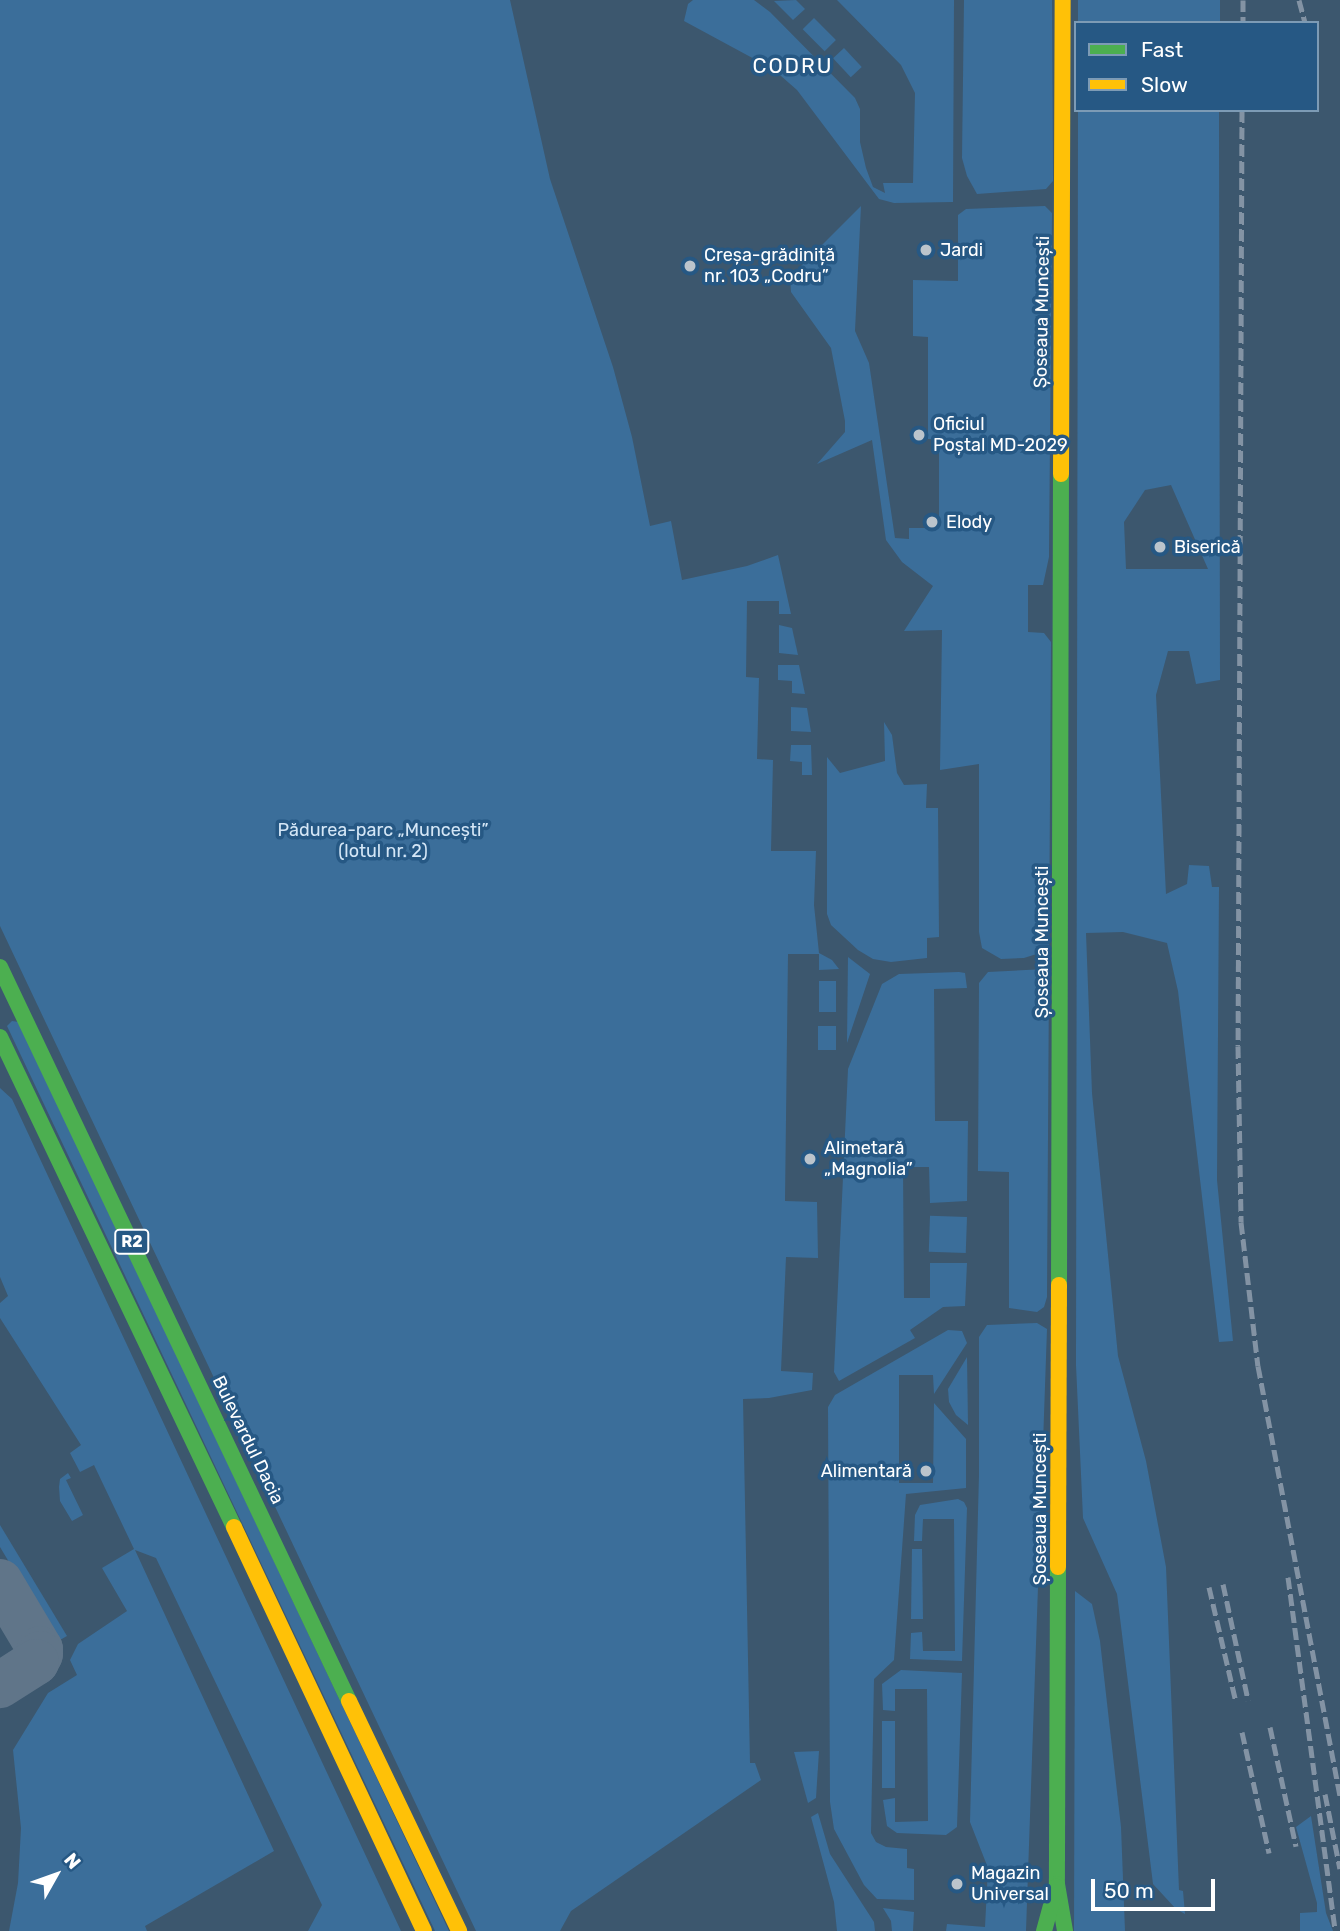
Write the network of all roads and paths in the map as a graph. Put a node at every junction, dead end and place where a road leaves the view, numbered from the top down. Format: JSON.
{"nodes":[{"id":1,"x":1063,"y":0,"type":"edge"},
{"id":2,"x":0,"y":967,"type":"edge"},
{"id":3,"x":19,"y":1006,"type":"junction"},
{"id":4,"x":0,"y":1015,"type":"edge"},
{"id":5,"x":0,"y":1037,"type":"edge"},
{"id":6,"x":1057,"y":1884,"type":"junction"},
{"id":7,"x":424,"y":1931,"type":"edge"},
{"id":8,"x":459,"y":1931,"type":"edge"},
{"id":9,"x":1044,"y":1931,"type":"edge"},
{"id":10,"x":1065,"y":1931,"type":"edge"}],
"edges":[{"from":1,"to":6,"type":"main road","name":"Șoseaua Muncești"},
{"from":2,"to":3,"type":"main road","name":"Bulevardul Dacia","number":"R2"},
{"from":3,"to":4,"type":"main road"},
{"from":3,"to":8,"type":"main road","name":"Bulevardul Dacia","number":"R2"},
{"from":5,"to":7,"type":"main road","number":"R2"},
{"from":6,"to":9,"type":"main road","name":"Șoseaua Muncești"},
{"from":6,"to":10,"type":"main road","name":"Șoseaua Muncești"}]}
